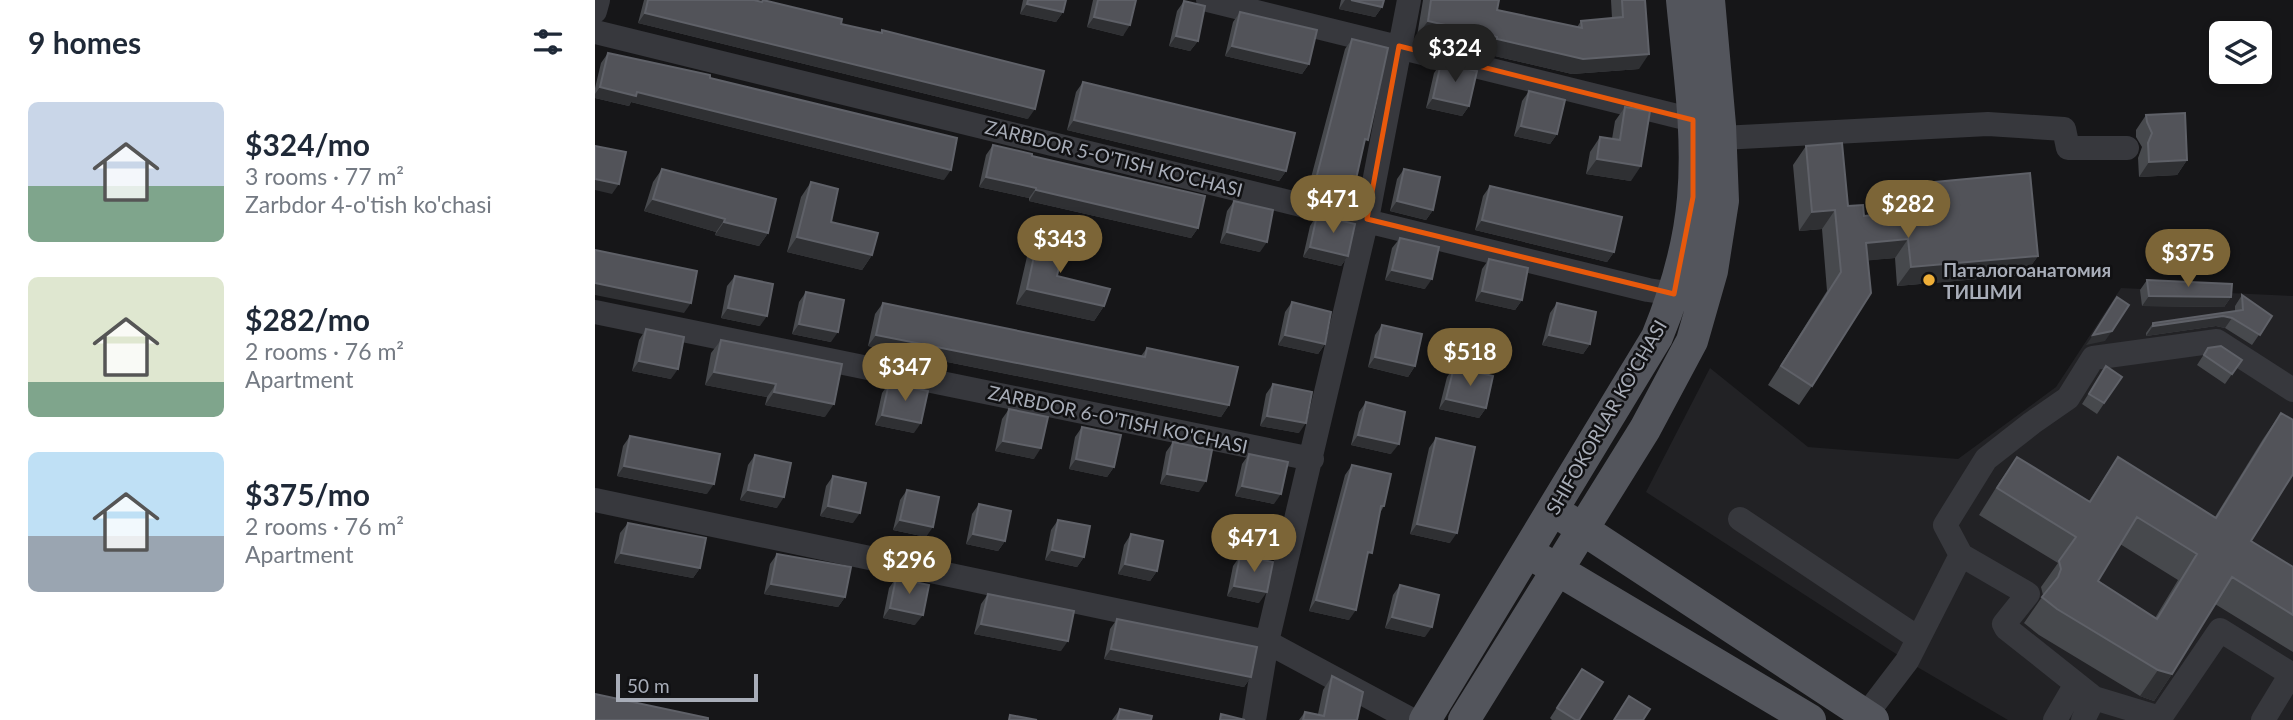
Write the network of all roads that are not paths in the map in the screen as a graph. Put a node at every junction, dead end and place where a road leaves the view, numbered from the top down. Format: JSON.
{"nodes":[{"id":1,"x":598,"y":0,"type":"edge"},
{"id":2,"x":1208,"y":0,"type":"edge"},
{"id":3,"x":1409,"y":0,"type":"edge"},
{"id":4,"x":1682,"y":0,"type":"edge"},
{"id":5,"x":1709,"y":0,"type":"edge"},
{"id":6,"x":595,"y":11,"type":"edge"},
{"id":7,"x":595,"y":32,"type":"edge"},
{"id":8,"x":1399,"y":46,"type":"junction"},
{"id":9,"x":1693,"y":120,"type":"junction"},
{"id":10,"x":1721,"y":138,"type":"junction"},
{"id":11,"x":2127,"y":148,"type":"dead end"},
{"id":12,"x":1367,"y":219,"type":"junction"},
{"id":13,"x":1674,"y":295,"type":"junction"},
{"id":14,"x":595,"y":312,"type":"edge"},
{"id":15,"x":2293,"y":390,"type":"edge"},
{"id":16,"x":1312,"y":458,"type":"junction"},
{"id":17,"x":595,"y":500,"type":"edge"},
{"id":18,"x":1553,"y":510,"type":"junction"},
{"id":19,"x":1740,"y":519,"type":"dead end"},
{"id":20,"x":1583,"y":530,"type":"junction"},
{"id":21,"x":1528,"y":552,"type":"junction"},
{"id":22,"x":1961,"y":555,"type":"junction"},
{"id":23,"x":1559,"y":571,"type":"junction"},
{"id":24,"x":1918,"y":638,"type":"junction"},
{"id":25,"x":1268,"y":642,"type":"junction"},
{"id":26,"x":2084,"y":701,"type":"edge"},
{"id":27,"x":1867,"y":718,"type":"edge"},
{"id":28,"x":2160,"y":719,"type":"edge"},
{"id":29,"x":1254,"y":720,"type":"edge"},
{"id":30,"x":1412,"y":720,"type":"edge"},
{"id":31,"x":1425,"y":720,"type":"edge"},
{"id":32,"x":1464,"y":720,"type":"edge"},
{"id":33,"x":1809,"y":720,"type":"edge"},
{"id":34,"x":2055,"y":720,"type":"edge"},
{"id":35,"x":2263,"y":720,"type":"edge"}],
"edges":[{"from":1,"to":6,"type":"street"},
{"from":2,"to":8,"type":"street"},
{"from":3,"to":8,"type":"street"},
{"from":4,"to":9,"type":"main road","name":"SHIFOKORLAR KO'CHASI"},
{"from":5,"to":10,"type":"main road","name":"SHIFOKORLAR KO'CHASI"},
{"from":7,"to":12,"type":"street","name":"ZARBDOR 5-O'TISH KO'CHASI"},
{"from":8,"to":9,"type":"street"},
{"from":8,"to":12,"type":"street"},
{"from":9,"to":13,"type":"main road","name":"SHIFOKORLAR KO'CHASI"},
{"from":10,"to":11,"type":"street"},
{"from":10,"to":20,"type":"main road","name":"SHIFOKORLAR KO'CHASI"},
{"from":12,"to":13,"type":"street","name":"ZARBDOR 5-O'TISH KO'CHASI"},
{"from":12,"to":16,"type":"street"},
{"from":13,"to":18,"type":"main road","name":"SHIFOKORLAR KO'CHASI"},
{"from":14,"to":16,"type":"street","name":"ZARBDOR 6-O'TISH KO'CHASI"},
{"from":15,"to":22,"type":"street"},
{"from":16,"to":25,"type":"street"},
{"from":17,"to":25,"type":"street"},
{"from":18,"to":20,"type":"main road"},
{"from":18,"to":21,"type":"main road","name":"SHIFOKORLAR KO'CHASI"},
{"from":19,"to":24,"type":"street"},
{"from":20,"to":23,"type":"main road","name":"SHIFOKORLAR KO'CHASI"},
{"from":20,"to":27,"type":"main road"},
{"from":21,"to":23,"type":"main road"},
{"from":21,"to":31,"type":"main road","name":"SHIFOKORLAR KO'CHASI"},
{"from":22,"to":24,"type":"street"},
{"from":22,"to":26,"type":"street"},
{"from":23,"to":32,"type":"main road","name":"SHIFOKORLAR KO'CHASI"},
{"from":23,"to":33,"type":"main road"},
{"from":24,"to":27,"type":"street"},
{"from":25,"to":29,"type":"street"},
{"from":25,"to":30,"type":"street"},
{"from":26,"to":28,"type":"street"},
{"from":26,"to":34,"type":"street"},
{"from":28,"to":35,"type":"street"}]}
